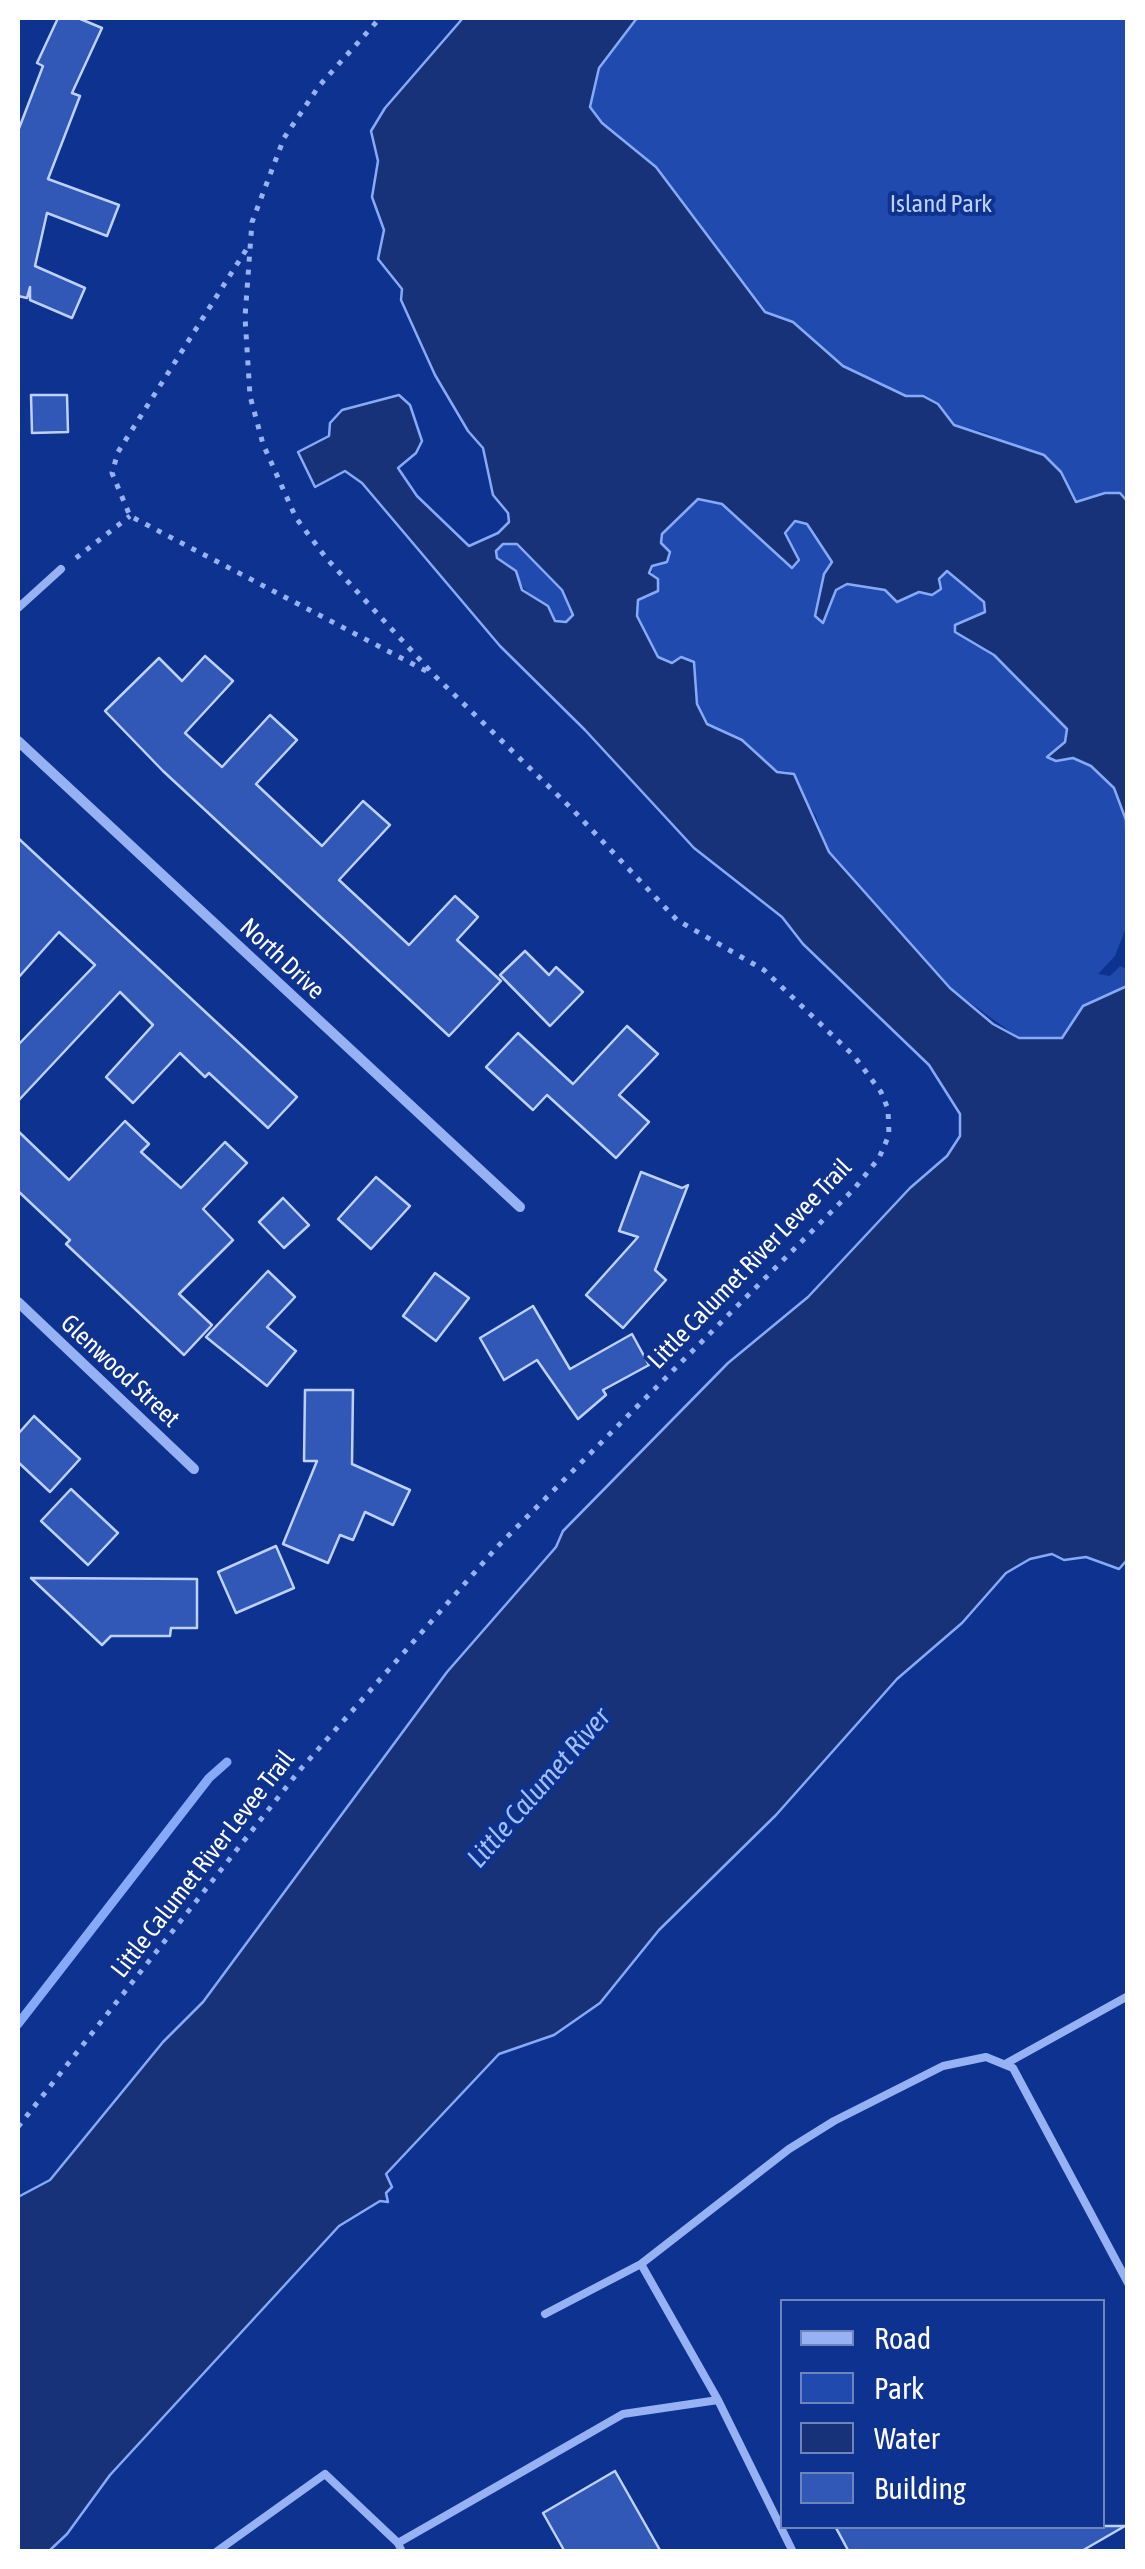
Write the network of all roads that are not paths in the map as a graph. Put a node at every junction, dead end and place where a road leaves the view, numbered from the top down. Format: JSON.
{"nodes":[{"id":1,"x":61,"y":568,"type":"road end"},
{"id":2,"x":18,"y":608,"type":"edge"},
{"id":3,"x":18,"y":741,"type":"edge"},
{"id":4,"x":520,"y":1207,"type":"dead end"},
{"id":5,"x":18,"y":1302,"type":"edge"},
{"id":6,"x":194,"y":1468,"type":"dead end"},
{"id":7,"x":1128,"y":1996,"type":"edge"},
{"id":8,"x":1008,"y":2063,"type":"junction"},
{"id":9,"x":640,"y":2264,"type":"junction"},
{"id":10,"x":1128,"y":2284,"type":"edge"},
{"id":11,"x":545,"y":2314,"type":"dead end"},
{"id":12,"x":718,"y":2400,"type":"junction"},
{"id":13,"x":780,"y":2526,"type":"edge"},
{"id":14,"x":782,"y":2529,"type":"edge"},
{"id":15,"x":400,"y":2548,"type":"edge"},
{"id":16,"x":216,"y":2552,"type":"edge"},
{"id":17,"x":793,"y":2552,"type":"edge"}],
"edges":[{"from":1,"to":2,"type":"lane"},
{"from":3,"to":4,"type":"street","name":"North Drive"},
{"from":5,"to":6,"type":"street","name":"Glenwood Street"},
{"from":7,"to":8,"type":"lane"},
{"from":8,"to":9,"type":"lane"},
{"from":8,"to":10,"type":"lane"},
{"from":9,"to":11,"type":"lane"},
{"from":9,"to":12,"type":"lane"},
{"from":12,"to":13,"type":"lane"},
{"from":12,"to":15,"type":"lane"},
{"from":14,"to":17,"type":"lane"},
{"from":15,"to":16,"type":"lane"}]}
